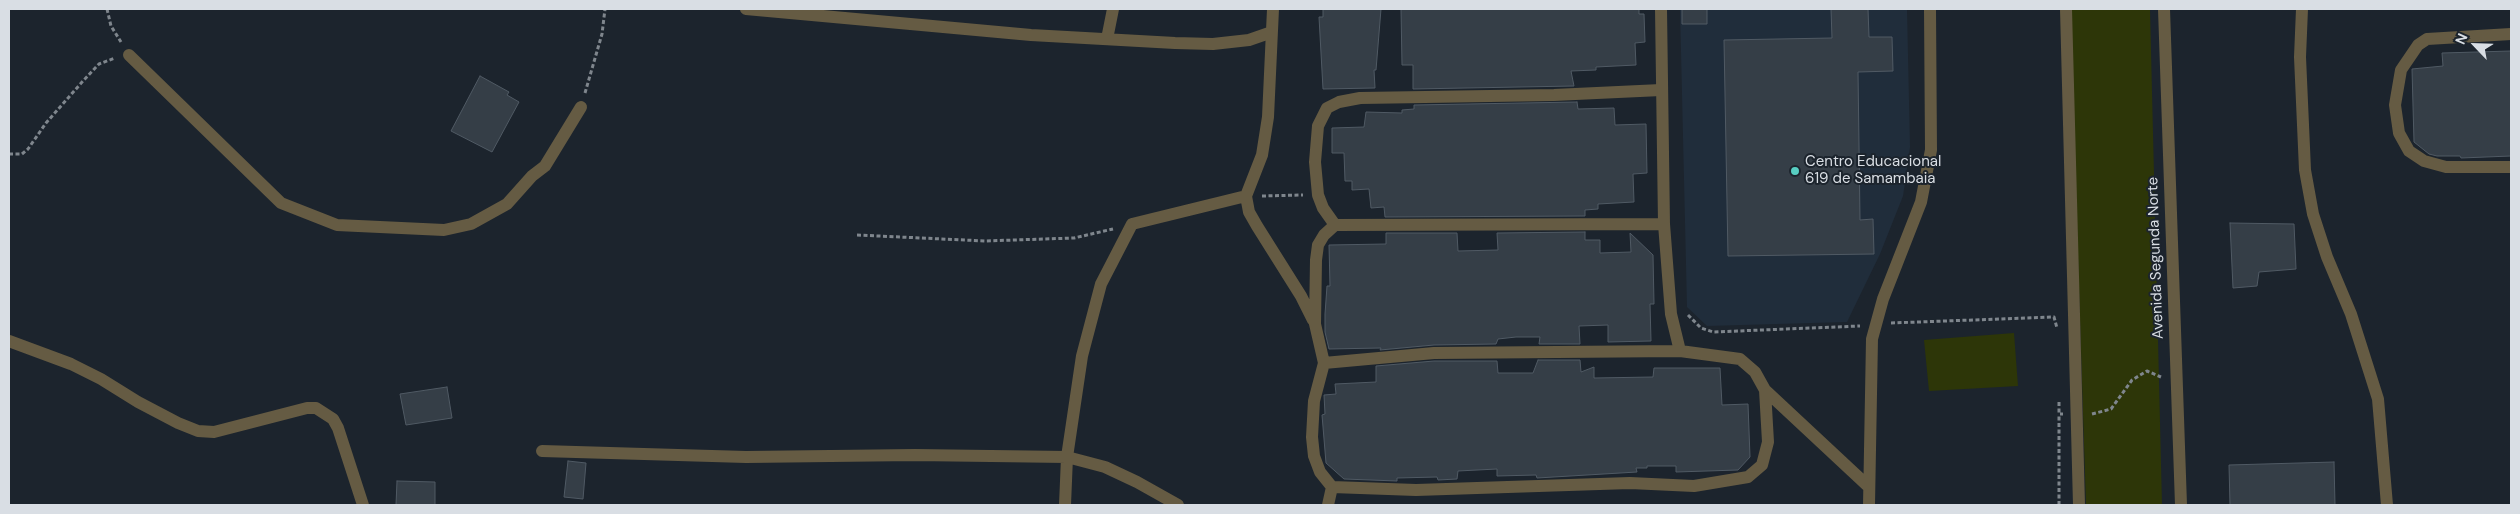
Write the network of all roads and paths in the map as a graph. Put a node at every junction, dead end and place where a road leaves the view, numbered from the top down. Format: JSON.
{"nodes":[{"id":1,"x":107,"y":9,"type":"edge"},
{"id":2,"x":605,"y":9,"type":"edge"},
{"id":3,"x":746,"y":9,"type":"edge"},
{"id":4,"x":1113,"y":9,"type":"edge"},
{"id":5,"x":1273,"y":9,"type":"edge"},
{"id":6,"x":1661,"y":9,"type":"edge"},
{"id":7,"x":1930,"y":9,"type":"edge"},
{"id":8,"x":2066,"y":9,"type":"edge"},
{"id":9,"x":2164,"y":9,"type":"edge"},
{"id":10,"x":2302,"y":9,"type":"edge"},
{"id":11,"x":1272,"y":32,"type":"junction"},
{"id":12,"x":2511,"y":34,"type":"edge"},
{"id":13,"x":1107,"y":39,"type":"junction"},
{"id":14,"x":129,"y":55,"type":"junction"},
{"id":15,"x":1662,"y":90,"type":"junction"},
{"id":16,"x":581,"y":107,"type":"joint"},
{"id":17,"x":9,"y":154,"type":"edge"},
{"id":18,"x":2511,"y":167,"type":"edge"},
{"id":19,"x":1318,"y":194,"type":"junction"},
{"id":20,"x":1246,"y":196,"type":"junction"},
{"id":21,"x":1132,"y":224,"type":"junction"},
{"id":22,"x":1664,"y":224,"type":"junction"},
{"id":23,"x":1335,"y":225,"type":"junction"},
{"id":24,"x":857,"y":235,"type":"dead end"},
{"id":25,"x":1684,"y":307,"type":"dead end"},
{"id":26,"x":1316,"y":324,"type":"junction"},
{"id":27,"x":1876,"y":324,"type":"junction"},
{"id":28,"x":2057,"y":335,"type":"dead end"},
{"id":29,"x":9,"y":341,"type":"edge"},
{"id":30,"x":1680,"y":351,"type":"junction"},
{"id":31,"x":1324,"y":363,"type":"junction"},
{"id":32,"x":2177,"y":383,"type":"junction"},
{"id":33,"x":1765,"y":390,"type":"junction"},
{"id":34,"x":2058,"y":394,"type":"dead end"},
{"id":35,"x":2059,"y":414,"type":"junction"},
{"id":36,"x":2075,"y":415,"type":"junction"},
{"id":37,"x":542,"y":451,"type":"dead end"},
{"id":38,"x":1067,"y":457,"type":"junction"},
{"id":39,"x":1332,"y":487,"type":"junction"},
{"id":40,"x":1868,"y":487,"type":"junction"},
{"id":41,"x":363,"y":505,"type":"edge"},
{"id":42,"x":1065,"y":505,"type":"edge"},
{"id":43,"x":1178,"y":505,"type":"edge"},
{"id":44,"x":1328,"y":505,"type":"edge"},
{"id":45,"x":1869,"y":505,"type":"edge"},
{"id":46,"x":2058,"y":505,"type":"edge"},
{"id":47,"x":2079,"y":505,"type":"edge"},
{"id":48,"x":2181,"y":505,"type":"edge"},
{"id":49,"x":2388,"y":505,"type":"edge"}],
"edges":[{"from":1,"to":14,"type":"path"},
{"from":2,"to":16,"type":"path"},
{"from":3,"to":13,"type":"street"},
{"from":4,"to":13,"type":"street"},
{"from":5,"to":11,"type":"street"},
{"from":6,"to":15,"type":"street"},
{"from":7,"to":27,"type":"street"},
{"from":8,"to":36,"type":"street"},
{"from":9,"to":32,"type":"street","name":"Avenida Segunda Norte"},
{"from":10,"to":49,"type":"street"},
{"from":11,"to":13,"type":"street"},
{"from":11,"to":20,"type":"street"},
{"from":12,"to":18,"type":"street"},
{"from":14,"to":16,"type":"street"},
{"from":14,"to":17,"type":"path"},
{"from":15,"to":19,"type":"street"},
{"from":15,"to":22,"type":"street"},
{"from":19,"to":20,"type":"path"},
{"from":19,"to":23,"type":"street"},
{"from":20,"to":21,"type":"street"},
{"from":20,"to":26,"type":"street"},
{"from":21,"to":24,"type":"path"},
{"from":21,"to":38,"type":"street"},
{"from":22,"to":23,"type":"street"},
{"from":22,"to":30,"type":"street"},
{"from":23,"to":26,"type":"street"},
{"from":25,"to":27,"type":"path"},
{"from":26,"to":31,"type":"street"},
{"from":27,"to":28,"type":"path"},
{"from":27,"to":40,"type":"street"},
{"from":29,"to":41,"type":"street"},
{"from":30,"to":31,"type":"street"},
{"from":30,"to":33,"type":"street"},
{"from":31,"to":39,"type":"street"},
{"from":32,"to":36,"type":"path"},
{"from":32,"to":48,"type":"street","name":"Avenida Segunda Norte"},
{"from":33,"to":39,"type":"street"},
{"from":33,"to":40,"type":"street"},
{"from":34,"to":35,"type":"path"},
{"from":35,"to":36,"type":"path"},
{"from":35,"to":46,"type":"path"},
{"from":36,"to":47,"type":"street"},
{"from":37,"to":38,"type":"street"},
{"from":38,"to":42,"type":"street"},
{"from":38,"to":43,"type":"street"},
{"from":39,"to":44,"type":"street"},
{"from":40,"to":45,"type":"street"}]}
